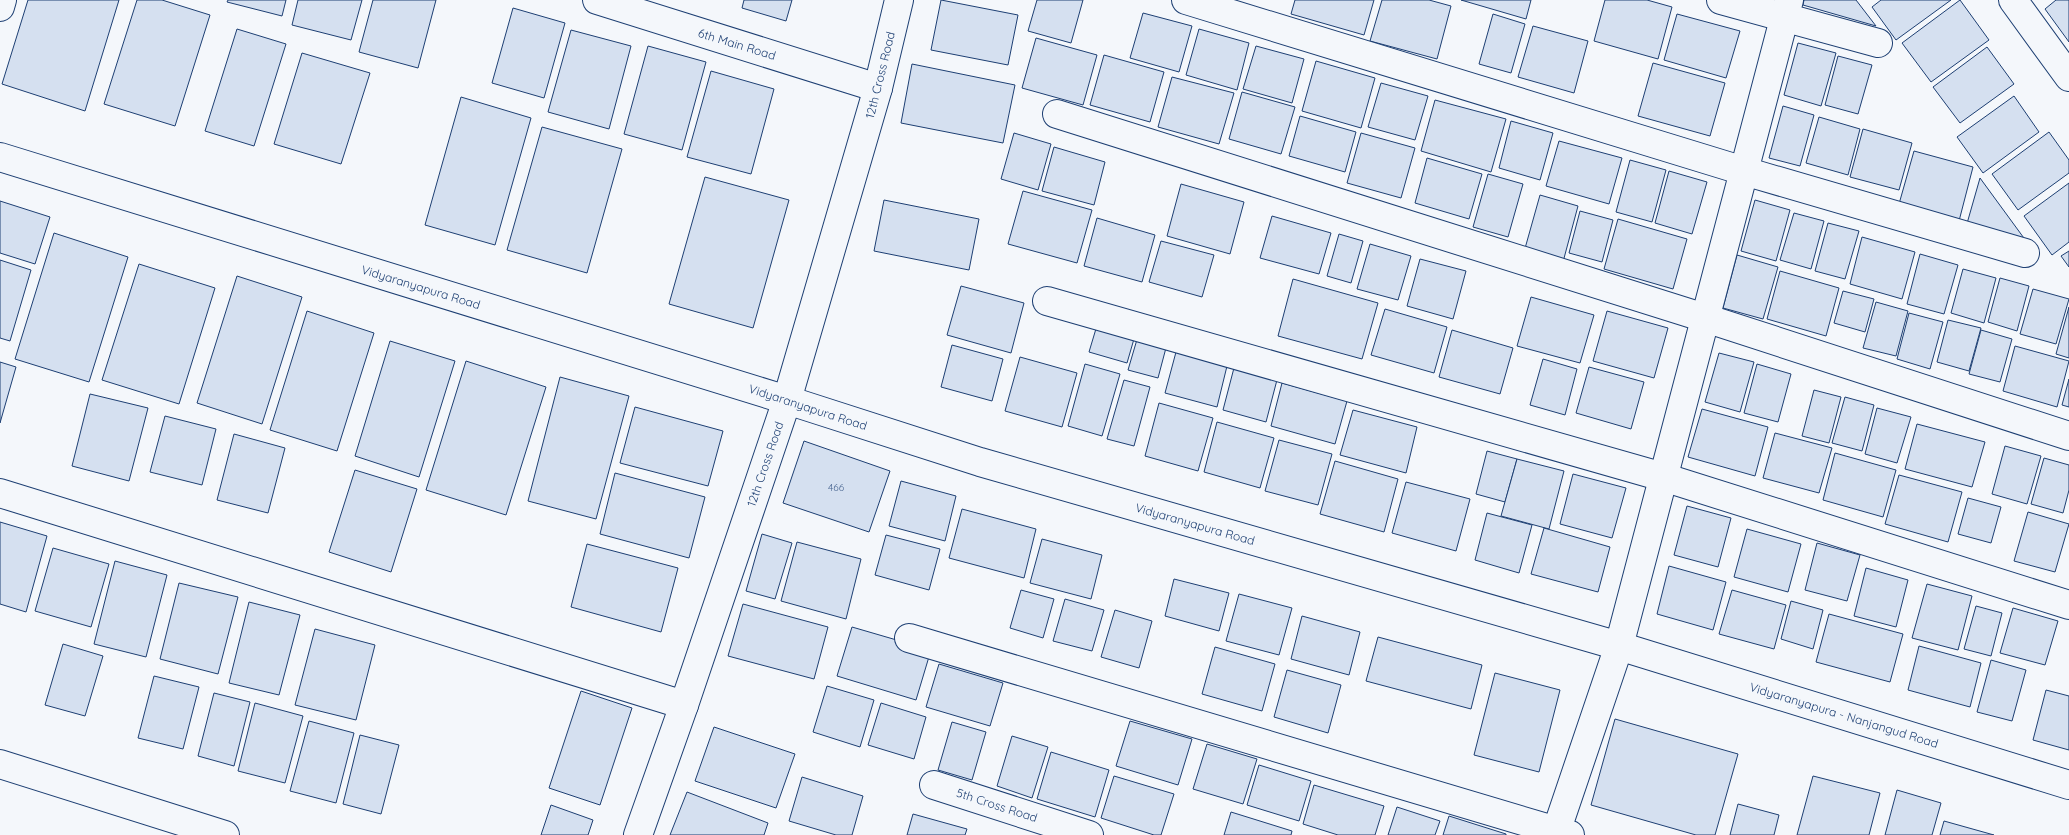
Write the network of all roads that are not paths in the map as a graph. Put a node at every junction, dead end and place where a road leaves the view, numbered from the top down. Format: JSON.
{"nodes":[{"id":1,"x":2,"y":0,"type":"edge"},
{"id":2,"x":596,"y":0,"type":"edge"},
{"id":3,"x":899,"y":0,"type":"edge"},
{"id":4,"x":1186,"y":0,"type":"edge"},
{"id":5,"x":1721,"y":0,"type":"edge"},
{"id":6,"x":2013,"y":0,"type":"edge"},
{"id":7,"x":0,"y":7,"type":"edge"},
{"id":8,"x":1787,"y":9,"type":"edge"},
{"id":9,"x":1878,"y":43,"type":"dead end"},
{"id":10,"x":2069,"y":77,"type":"edge"},
{"id":11,"x":878,"y":88,"type":"junction"},
{"id":12,"x":1057,"y":114,"type":"dead end"},
{"id":13,"x":0,"y":157,"type":"edge"},
{"id":14,"x":1744,"y":171,"type":"junction"},
{"id":15,"x":2025,"y":253,"type":"dead end"},
{"id":16,"x":1047,"y":301,"type":"dead end"},
{"id":17,"x":1705,"y":318,"type":"junction"},
{"id":18,"x":787,"y":400,"type":"junction"},
{"id":19,"x":2069,"y":436,"type":"edge"},
{"id":20,"x":1663,"y":477,"type":"junction"},
{"id":21,"x":0,"y":492,"type":"edge"},
{"id":22,"x":2069,"y":605,"type":"edge"},
{"id":23,"x":909,"y":638,"type":"dead end"},
{"id":24,"x":1619,"y":646,"type":"junction"},
{"id":25,"x":684,"y":705,"type":"junction"},
{"id":26,"x":0,"y":764,"type":"edge"},
{"id":27,"x":934,"y":785,"type":"dead end"},
{"id":28,"x":2069,"y":785,"type":"edge"},
{"id":29,"x":1560,"y":834,"type":"edge"},
{"id":30,"x":225,"y":835,"type":"edge"},
{"id":31,"x":638,"y":835,"type":"edge"},
{"id":32,"x":1089,"y":835,"type":"edge"}],
"edges":[{"from":1,"to":7,"type":"street"},
{"from":2,"to":11,"type":"street","name":"6th Main Road"},
{"from":3,"to":11,"type":"street","name":"12th Cross Road"},
{"from":4,"to":14,"type":"street"},
{"from":5,"to":8,"type":"street"},
{"from":6,"to":10,"type":"street"},
{"from":8,"to":9,"type":"street"},
{"from":8,"to":14,"type":"street"},
{"from":11,"to":18,"type":"street","name":"12th Cross Road"},
{"from":12,"to":17,"type":"street"},
{"from":13,"to":18,"type":"street","name":"Vidyaranyapura Road"},
{"from":14,"to":15,"type":"street"},
{"from":14,"to":17,"type":"street"},
{"from":16,"to":20,"type":"street"},
{"from":17,"to":19,"type":"street"},
{"from":17,"to":20,"type":"street"},
{"from":18,"to":24,"type":"street","name":"Vidyaranyapura Road"},
{"from":18,"to":25,"type":"street","name":"12th Cross Road"},
{"from":20,"to":22,"type":"street"},
{"from":20,"to":24,"type":"street"},
{"from":21,"to":25,"type":"street"},
{"from":23,"to":29,"type":"street"},
{"from":24,"to":28,"type":"street","name":"Vidyaranyapura - Nanjangud Road"},
{"from":24,"to":29,"type":"street"},
{"from":25,"to":31,"type":"street","name":"12th Cross Road"},
{"from":26,"to":30,"type":"street"},
{"from":27,"to":32,"type":"street","name":"5th Cross Road"}]}
